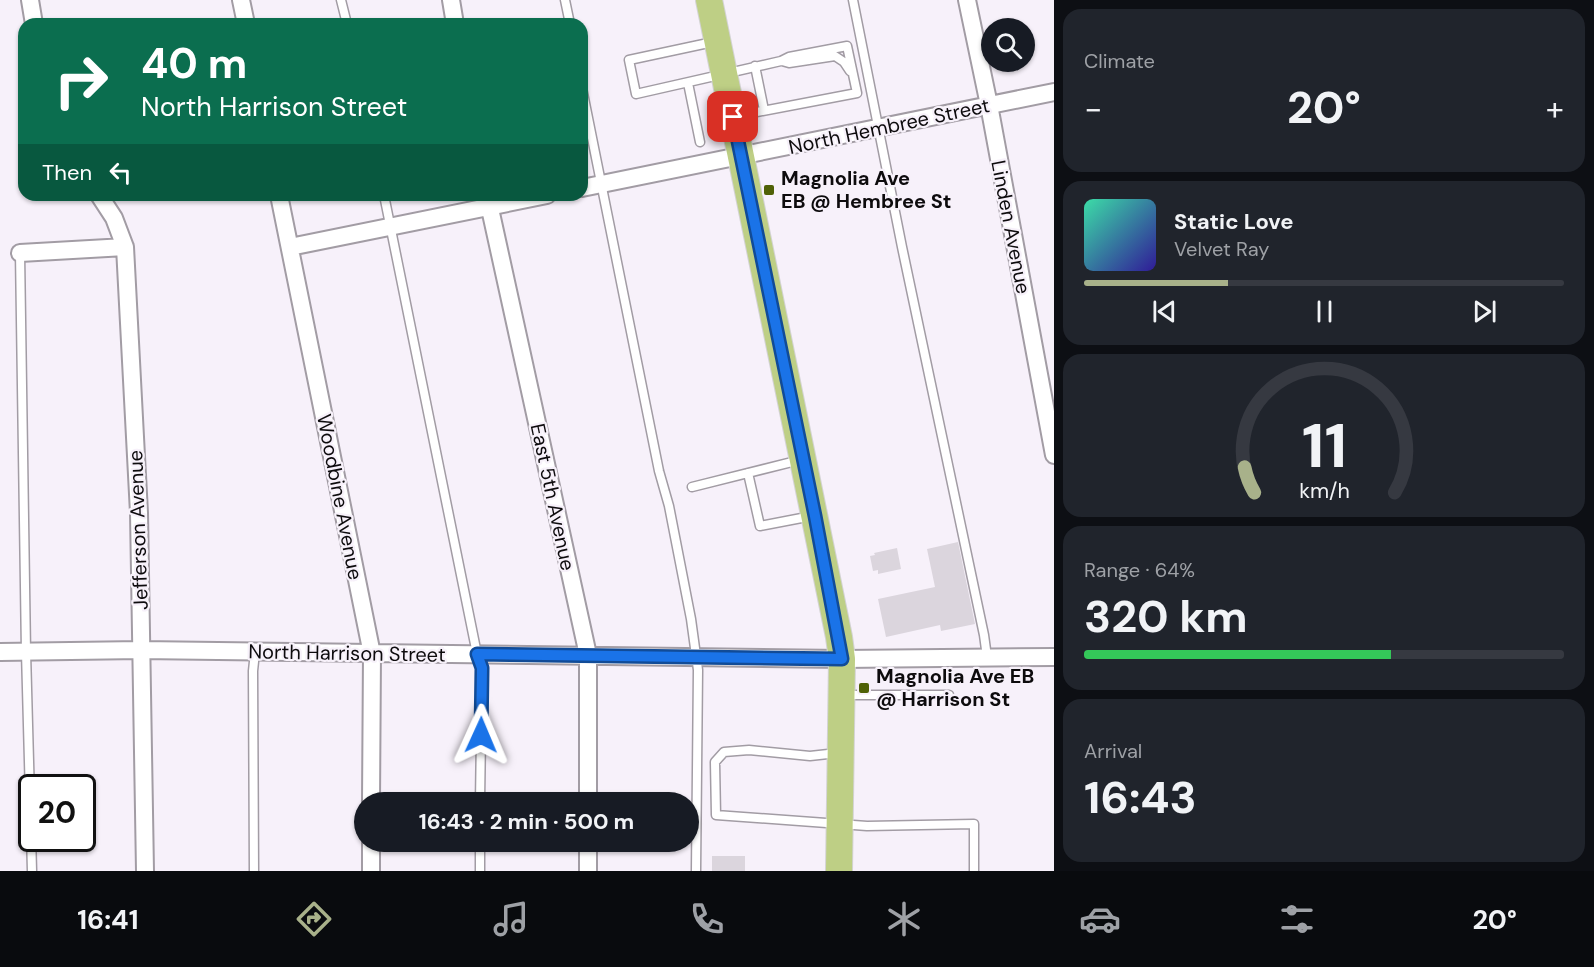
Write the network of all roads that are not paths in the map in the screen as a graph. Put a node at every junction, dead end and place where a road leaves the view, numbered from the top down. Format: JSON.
{"nodes":[{"id":1,"x":30,"y":0,"type":"edge"},
{"id":2,"x":242,"y":0,"type":"edge"},
{"id":3,"x":341,"y":0,"type":"edge"},
{"id":4,"x":451,"y":0,"type":"edge"},
{"id":5,"x":565,"y":0,"type":"edge"},
{"id":6,"x":709,"y":0,"type":"edge"},
{"id":7,"x":853,"y":0,"type":"edge"},
{"id":8,"x":967,"y":0,"type":"edge"},
{"id":9,"x":33,"y":18,"type":"edge"},
{"id":10,"x":245,"y":18,"type":"edge"},
{"id":11,"x":346,"y":18,"type":"edge"},
{"id":12,"x":454,"y":18,"type":"edge"},
{"id":13,"x":569,"y":18,"type":"edge"},
{"id":14,"x":717,"y":42,"type":"junction"},
{"id":15,"x":781,"y":61,"type":"junction"},
{"id":16,"x":755,"y":66,"type":"junction"},
{"id":17,"x":853,"y":73,"type":"junction"},
{"id":18,"x":725,"y":75,"type":"junction"},
{"id":19,"x":688,"y":83,"type":"junction"},
{"id":20,"x":1054,"y":92,"type":"edge"},
{"id":21,"x":989,"y":105,"type":"junction"},
{"id":22,"x":765,"y":110,"type":"junction"},
{"id":23,"x":733,"y":117,"type":"junction"},
{"id":24,"x":588,"y":120,"type":"edge"},
{"id":25,"x":879,"y":128,"type":"junction"},
{"id":26,"x":700,"y":142,"type":"dead end"},
{"id":27,"x":741,"y":156,"type":"junction"},
{"id":28,"x":600,"y":184,"type":"junction"},
{"id":29,"x":588,"y":187,"type":"edge"},
{"id":30,"x":103,"y":201,"type":"edge"},
{"id":31,"x":280,"y":201,"type":"edge"},
{"id":32,"x":386,"y":201,"type":"edge"},
{"id":33,"x":489,"y":201,"type":"edge"},
{"id":34,"x":392,"y":227,"type":"junction"},
{"id":35,"x":125,"y":247,"type":"junction"},
{"id":36,"x":290,"y":247,"type":"junction"},
{"id":37,"x":20,"y":253,"type":"joint"},
{"id":38,"x":1054,"y":455,"type":"edge"},
{"id":39,"x":803,"y":460,"type":"junction"},
{"id":40,"x":748,"y":473,"type":"junction"},
{"id":41,"x":692,"y":486,"type":"dead end"},
{"id":42,"x":815,"y":516,"type":"junction"},
{"id":43,"x":141,"y":650,"type":"junction"},
{"id":44,"x":0,"y":652,"type":"edge"},
{"id":45,"x":26,"y":652,"type":"junction"},
{"id":46,"x":255,"y":652,"type":"junction"},
{"id":47,"x":372,"y":654,"type":"junction"},
{"id":48,"x":477,"y":654,"type":"junction"},
{"id":49,"x":588,"y":655,"type":"junction"},
{"id":50,"x":696,"y":657,"type":"junction"},
{"id":51,"x":987,"y":657,"type":"junction"},
{"id":52,"x":1054,"y":657,"type":"edge"},
{"id":53,"x":842,"y":659,"type":"junction"},
{"id":54,"x":841,"y":695,"type":"junction"},
{"id":55,"x":949,"y":695,"type":"dead end"},
{"id":56,"x":840,"y":753,"type":"junction"},
{"id":57,"x":371,"y":792,"type":"edge"},
{"id":58,"x":480,"y":792,"type":"edge"},
{"id":59,"x":588,"y":792,"type":"edge"},
{"id":60,"x":839,"y":825,"type":"junction"},
{"id":61,"x":371,"y":852,"type":"edge"},
{"id":62,"x":480,"y":852,"type":"edge"},
{"id":63,"x":588,"y":852,"type":"edge"},
{"id":64,"x":32,"y":871,"type":"edge"},
{"id":65,"x":145,"y":871,"type":"edge"},
{"id":66,"x":254,"y":871,"type":"edge"},
{"id":67,"x":371,"y":871,"type":"edge"},
{"id":68,"x":480,"y":871,"type":"edge"},
{"id":69,"x":588,"y":871,"type":"edge"},
{"id":70,"x":696,"y":871,"type":"edge"},
{"id":71,"x":839,"y":871,"type":"edge"},
{"id":72,"x":974,"y":871,"type":"edge"}],
"edges":[{"from":1,"to":9,"type":"street"},
{"from":2,"to":10,"type":"street"},
{"from":3,"to":11,"type":"lane"},
{"from":4,"to":12,"type":"street"},
{"from":5,"to":13,"type":"lane"},
{"from":6,"to":14,"type":"main road"},
{"from":7,"to":25,"type":"lane"},
{"from":8,"to":21,"type":"street","name":"Linden Avenue"},
{"from":14,"to":18,"type":"main road"},
{"from":14,"to":19,"type":"lane"},
{"from":15,"to":16,"type":"lane"},
{"from":15,"to":17,"type":"lane"},
{"from":15,"to":17,"type":"lane"},
{"from":16,"to":18,"type":"lane"},
{"from":16,"to":22,"type":"lane"},
{"from":17,"to":22,"type":"lane"},
{"from":18,"to":19,"type":"lane"},
{"from":18,"to":23,"type":"main road"},
{"from":19,"to":26,"type":"lane"},
{"from":20,"to":21,"type":"street","name":"North Hembree Street"},
{"from":21,"to":25,"type":"street","name":"North Hembree Street"},
{"from":21,"to":38,"type":"street","name":"Linden Avenue"},
{"from":22,"to":23,"type":"lane"},
{"from":23,"to":27,"type":"main road"},
{"from":24,"to":28,"type":"lane"},
{"from":25,"to":27,"type":"street","name":"North Hembree Street"},
{"from":25,"to":51,"type":"lane"},
{"from":27,"to":28,"type":"street","name":"North Hembree Street"},
{"from":27,"to":39,"type":"main road"},
{"from":28,"to":29,"type":"street","name":"North Hembree Street"},
{"from":28,"to":50,"type":"lane"},
{"from":30,"to":35,"type":"street","name":"Jefferson Avenue"},
{"from":31,"to":36,"type":"street","name":"Woodbine Avenue"},
{"from":32,"to":34,"type":"lane"},
{"from":33,"to":34,"type":"street"},
{"from":33,"to":49,"type":"street","name":"East 5th Avenue"},
{"from":34,"to":36,"type":"street"},
{"from":34,"to":48,"type":"lane"},
{"from":35,"to":37,"type":"street"},
{"from":35,"to":43,"type":"street","name":"Jefferson Avenue"},
{"from":36,"to":47,"type":"street","name":"Woodbine Avenue"},
{"from":37,"to":45,"type":"lane"},
{"from":39,"to":40,"type":"lane"},
{"from":39,"to":42,"type":"main road"},
{"from":40,"to":41,"type":"lane"},
{"from":40,"to":42,"type":"lane"},
{"from":42,"to":53,"type":"main road"},
{"from":43,"to":45,"type":"street","name":"North Harrison Street"},
{"from":43,"to":46,"type":"street","name":"North Harrison Street"},
{"from":43,"to":65,"type":"street","name":"Jefferson Avenue"},
{"from":44,"to":45,"type":"street","name":"North Harrison Street"},
{"from":45,"to":64,"type":"lane"},
{"from":46,"to":47,"type":"street","name":"North Harrison Street"},
{"from":46,"to":66,"type":"lane"},
{"from":47,"to":48,"type":"street","name":"North Harrison Street"},
{"from":47,"to":57,"type":"street","name":"Woodbine Avenue"},
{"from":48,"to":49,"type":"street","name":"North Harrison Street"},
{"from":48,"to":58,"type":"lane"},
{"from":49,"to":50,"type":"street","name":"North Harrison Street"},
{"from":49,"to":59,"type":"street","name":"East 5th Avenue"},
{"from":50,"to":53,"type":"street","name":"North Harrison Street"},
{"from":50,"to":70,"type":"lane"},
{"from":51,"to":52,"type":"street","name":"North Harrison Street"},
{"from":51,"to":53,"type":"street","name":"North Harrison Street"},
{"from":53,"to":54,"type":"main road"},
{"from":54,"to":55,"type":"lane"},
{"from":54,"to":56,"type":"main road"},
{"from":56,"to":60,"type":"main road"},
{"from":56,"to":60,"type":"lane"},
{"from":60,"to":71,"type":"main road"},
{"from":60,"to":72,"type":"lane"},
{"from":61,"to":67,"type":"street"},
{"from":62,"to":68,"type":"lane"},
{"from":63,"to":69,"type":"street"}]}
